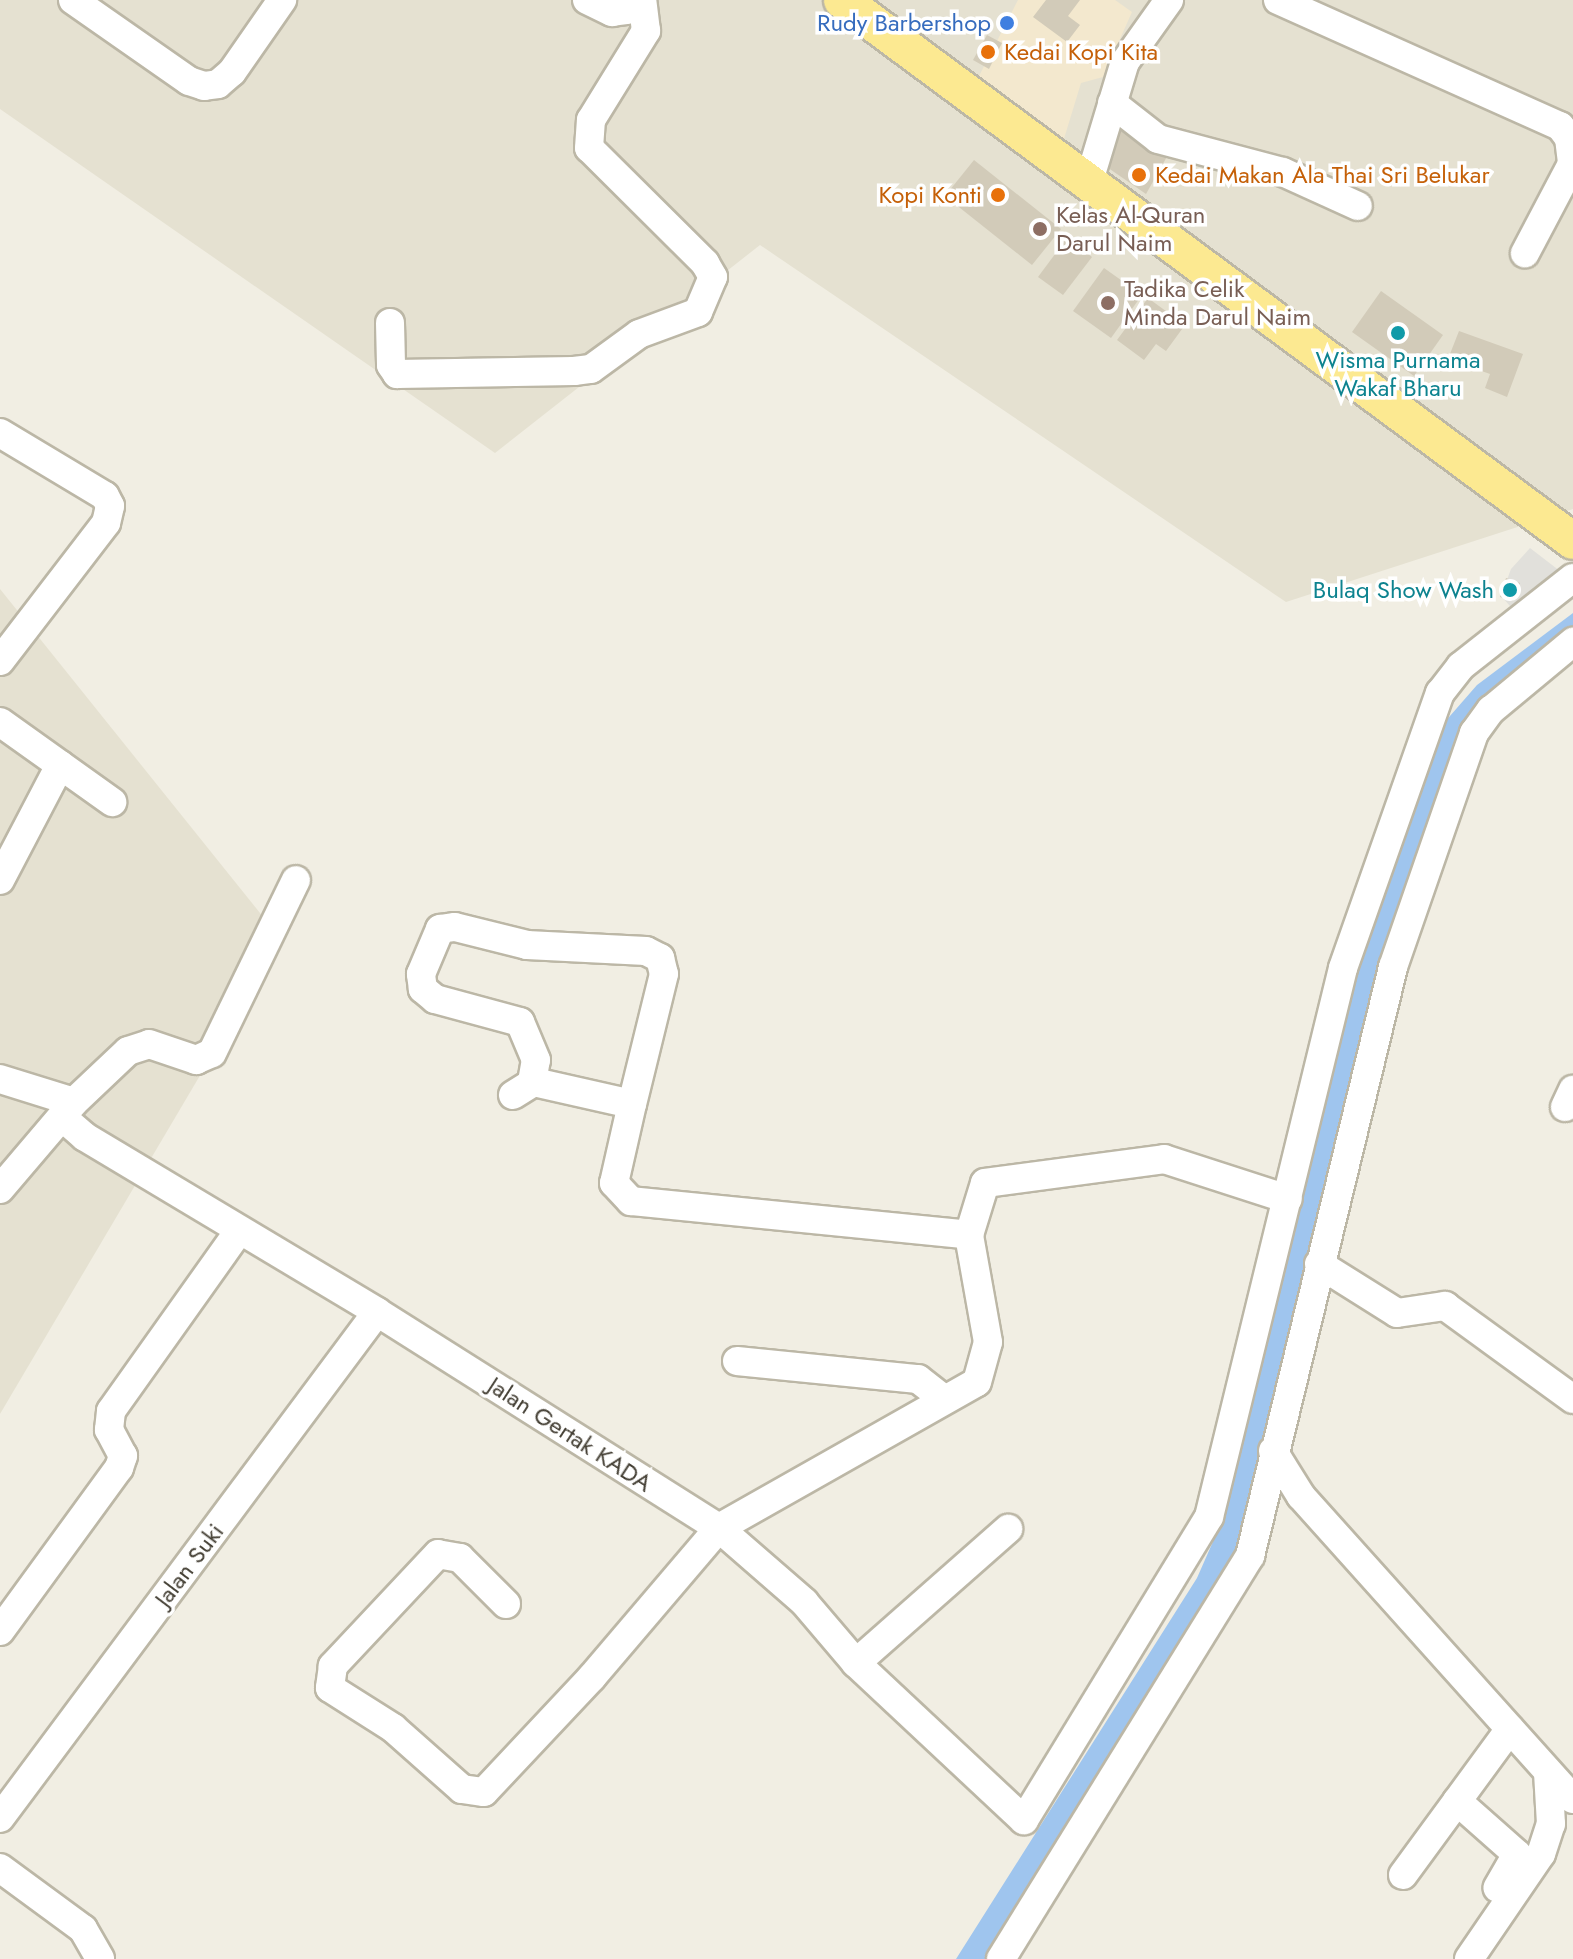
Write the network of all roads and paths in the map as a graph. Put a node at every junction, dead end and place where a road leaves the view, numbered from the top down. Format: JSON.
{"nodes":[{"id":1,"x":282,"y":0,"type":"edge"},
{"id":2,"x":587,"y":0,"type":"edge"},
{"id":3,"x":640,"y":0,"type":"edge"},
{"id":4,"x":842,"y":0,"type":"edge"},
{"id":5,"x":1169,"y":0,"type":"edge"},
{"id":6,"x":1278,"y":0,"type":"edge"},
{"id":7,"x":85,"y":4,"type":"edge"},
{"id":8,"x":1112,"y":103,"type":"junction"},
{"id":9,"x":1089,"y":181,"type":"junction"},
{"id":10,"x":1358,"y":206,"type":"dead end"},
{"id":11,"x":1525,"y":253,"type":"dead end"},
{"id":12,"x":390,"y":323,"type":"dead end"},
{"id":13,"x":0,"y":433,"type":"edge"},
{"id":14,"x":1573,"y":541,"type":"edge"},
{"id":15,"x":1573,"y":578,"type":"edge"},
{"id":16,"x":1573,"y":642,"type":"edge"},
{"id":17,"x":0,"y":661,"type":"edge"},
{"id":18,"x":0,"y":722,"type":"edge"},
{"id":19,"x":60,"y":765,"type":"junction"},
{"id":20,"x":112,"y":802,"type":"dead end"},
{"id":21,"x":0,"y":880,"type":"edge"},
{"id":22,"x":296,"y":880,"type":"dead end"},
{"id":23,"x":0,"y":1079,"type":"edge"},
{"id":24,"x":632,"y":1104,"type":"junction"},
{"id":25,"x":68,"y":1110,"type":"junction"},
{"id":26,"x":0,"y":1189,"type":"edge"},
{"id":27,"x":1288,"y":1199,"type":"junction"},
{"id":28,"x":238,"y":1232,"type":"junction"},
{"id":29,"x":969,"y":1235,"type":"junction"},
{"id":30,"x":1319,"y":1264,"type":"junction"},
{"id":31,"x":377,"y":1312,"type":"junction"},
{"id":32,"x":737,"y":1361,"type":"dead end"},
{"id":33,"x":944,"y":1399,"type":"junction"},
{"id":34,"x":1573,"y":1399,"type":"edge"},
{"id":35,"x":1273,"y":1451,"type":"junction"},
{"id":36,"x":719,"y":1528,"type":"junction"},
{"id":37,"x":1008,"y":1529,"type":"dead end"},
{"id":38,"x":506,"y":1604,"type":"dead end"},
{"id":39,"x":0,"y":1631,"type":"edge"},
{"id":40,"x":856,"y":1663,"type":"junction"},
{"id":41,"x":1510,"y":1729,"type":"junction"},
{"id":42,"x":1548,"y":1772,"type":"junction"},
{"id":43,"x":1573,"y":1799,"type":"edge"},
{"id":44,"x":1457,"y":1801,"type":"junction"},
{"id":45,"x":0,"y":1818,"type":"edge"},
{"id":46,"x":0,"y":1868,"type":"edge"},
{"id":47,"x":1403,"y":1875,"type":"dead end"},
{"id":48,"x":1500,"y":1917,"type":"junction"},
{"id":49,"x":100,"y":1959,"type":"edge"},
{"id":50,"x":1001,"y":1959,"type":"edge"},
{"id":51,"x":1469,"y":1959,"type":"edge"}],
"edges":[{"from":1,"to":7,"type":"street"},
{"from":2,"to":3,"type":"street"},
{"from":3,"to":12,"type":"street"},
{"from":4,"to":9,"type":"main road"},
{"from":5,"to":8,"type":"street"},
{"from":6,"to":11,"type":"street"},
{"from":8,"to":9,"type":"street"},
{"from":8,"to":10,"type":"street"},
{"from":9,"to":14,"type":"main road"},
{"from":13,"to":17,"type":"street"},
{"from":15,"to":27,"type":"street"},
{"from":16,"to":30,"type":"street"},
{"from":18,"to":19,"type":"street"},
{"from":19,"to":20,"type":"street"},
{"from":19,"to":21,"type":"street"},
{"from":22,"to":25,"type":"street"},
{"from":23,"to":25,"type":"street","name":"Jalan Gertak KADA"},
{"from":24,"to":24,"type":"street"},
{"from":24,"to":29,"type":"street"},
{"from":25,"to":26,"type":"street"},
{"from":25,"to":28,"type":"street","name":"Jalan Gertak KADA"},
{"from":27,"to":29,"type":"street"},
{"from":27,"to":40,"type":"street","name":"Jalan Gertak KADA"},
{"from":28,"to":31,"type":"street","name":"Jalan Gertak KADA"},
{"from":28,"to":39,"type":"street"},
{"from":29,"to":33,"type":"street"},
{"from":30,"to":34,"type":"street"},
{"from":30,"to":35,"type":"street"},
{"from":31,"to":36,"type":"street","name":"Jalan Gertak KADA"},
{"from":31,"to":45,"type":"street","name":"Jalan Suki"},
{"from":32,"to":33,"type":"street"},
{"from":33,"to":36,"type":"street"},
{"from":35,"to":41,"type":"street"},
{"from":35,"to":50,"type":"street"},
{"from":36,"to":38,"type":"street"},
{"from":36,"to":40,"type":"street","name":"Jalan Gertak KADA"},
{"from":37,"to":40,"type":"street"},
{"from":41,"to":42,"type":"street"},
{"from":41,"to":44,"type":"street"},
{"from":42,"to":43,"type":"street"},
{"from":42,"to":48,"type":"street"},
{"from":44,"to":47,"type":"street"},
{"from":44,"to":48,"type":"street"},
{"from":46,"to":49,"type":"street"},
{"from":48,"to":51,"type":"street"}]}
